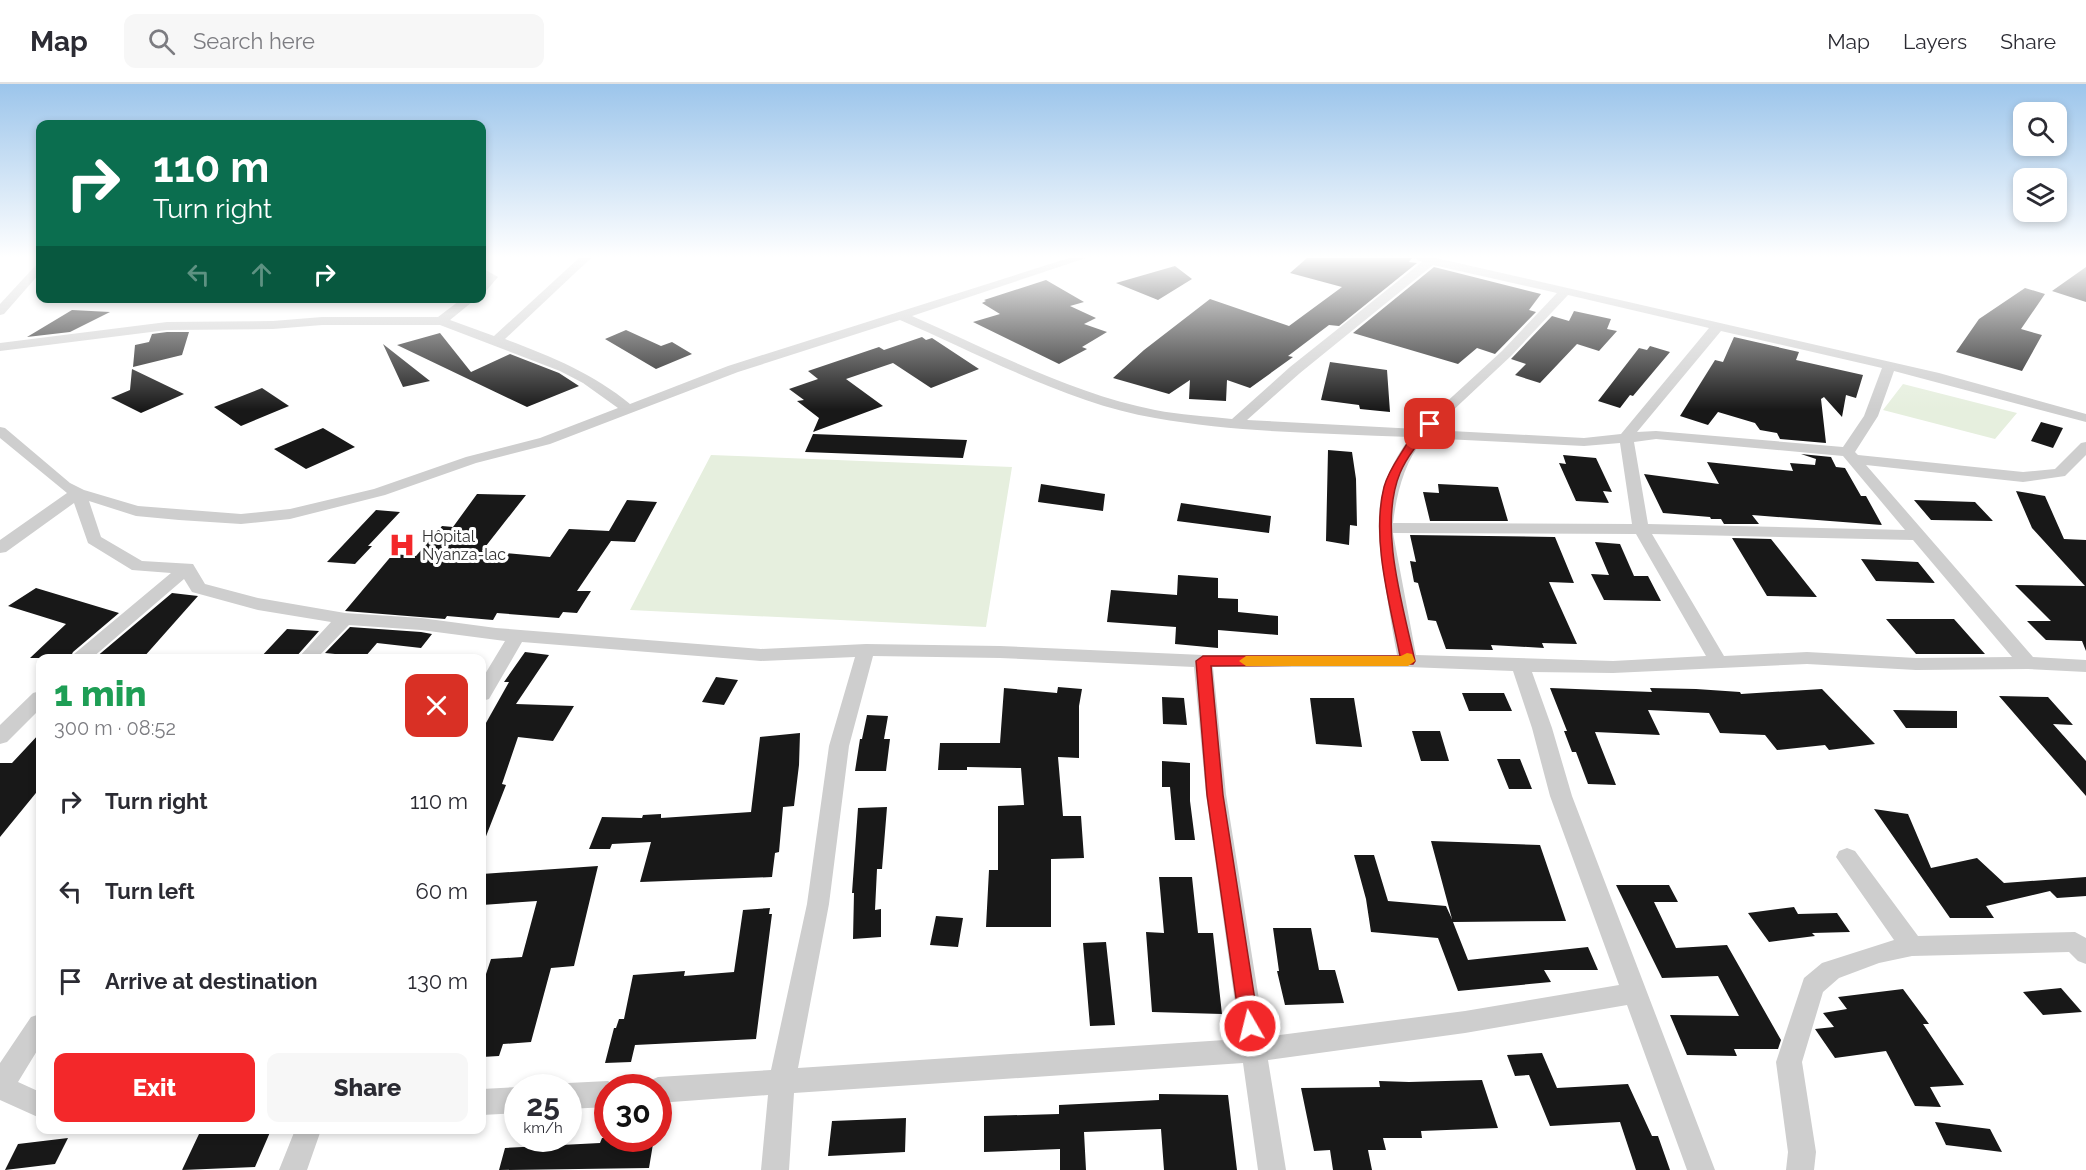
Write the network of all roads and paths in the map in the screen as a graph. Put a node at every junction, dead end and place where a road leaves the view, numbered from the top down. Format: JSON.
{"nodes":[{"id":1,"x":457,"y":309,"type":"edge"},
{"id":2,"x":531,"y":309,"type":"edge"},
{"id":3,"x":922,"y":309,"type":"edge"},
{"id":4,"x":1367,"y":309,"type":"edge"},
{"id":5,"x":1551,"y":309,"type":"edge"},
{"id":6,"x":1640,"y":309,"type":"edge"},
{"id":7,"x":900,"y":315,"type":"junction"},
{"id":8,"x":441,"y":321,"type":"junction"},
{"id":9,"x":1717,"y":327,"type":"junction"},
{"id":10,"x":495,"y":342,"type":"junction"},
{"id":11,"x":0,"y":347,"type":"edge"},
{"id":12,"x":1889,"y":367,"type":"junction"},
{"id":13,"x":628,"y":409,"type":"junction"},
{"id":14,"x":2086,"y":418,"type":"edge"},
{"id":15,"x":1235,"y":424,"type":"junction"},
{"id":16,"x":0,"y":431,"type":"edge"},
{"id":17,"x":1418,"y":435,"type":"junction"},
{"id":18,"x":1626,"y":437,"type":"junction"},
{"id":19,"x":2086,"y":446,"type":"edge"},
{"id":20,"x":1850,"y":456,"type":"junction"},
{"id":21,"x":78,"y":493,"type":"junction"},
{"id":22,"x":1385,"y":528,"type":"junction"},
{"id":23,"x":1641,"y":529,"type":"junction"},
{"id":24,"x":1918,"y":535,"type":"junction"},
{"id":25,"x":0,"y":548,"type":"edge"},
{"id":26,"x":187,"y":568,"type":"junction"},
{"id":27,"x":345,"y":619,"type":"junction"},
{"id":28,"x":517,"y":636,"type":"junction"},
{"id":29,"x":866,"y":650,"type":"junction"},
{"id":30,"x":86,"y":654,"type":"edge"},
{"id":31,"x":311,"y":654,"type":"edge"},
{"id":32,"x":1203,"y":661,"type":"junction"},
{"id":33,"x":1408,"y":661,"type":"junction"},
{"id":34,"x":1718,"y":661,"type":"junction"},
{"id":35,"x":2028,"y":663,"type":"junction"},
{"id":36,"x":1521,"y":665,"type":"junction"},
{"id":37,"x":2086,"y":666,"type":"edge"},
{"id":38,"x":486,"y":687,"type":"edge"},
{"id":39,"x":36,"y":702,"type":"edge"},
{"id":40,"x":0,"y":737,"type":"edge"},
{"id":41,"x":1847,"y":857,"type":"dead end"},
{"id":42,"x":1912,"y":946,"type":"junction"},
{"id":43,"x":2082,"y":946,"type":"edge"},
{"id":44,"x":1635,"y":993,"type":"junction"},
{"id":45,"x":36,"y":1031,"type":"edge"},
{"id":46,"x":1253,"y":1050,"type":"junction"},
{"id":47,"x":782,"y":1082,"type":"junction"},
{"id":48,"x":0,"y":1087,"type":"edge"},
{"id":49,"x":672,"y":1089,"type":"edge"},
{"id":50,"x":504,"y":1101,"type":"edge"},
{"id":51,"x":486,"y":1102,"type":"edge"},
{"id":52,"x":36,"y":1103,"type":"edge"},
{"id":53,"x":306,"y":1134,"type":"edge"},
{"id":54,"x":293,"y":1170,"type":"edge"},
{"id":55,"x":775,"y":1170,"type":"edge"},
{"id":56,"x":1272,"y":1170,"type":"edge"},
{"id":57,"x":1701,"y":1170,"type":"edge"},
{"id":58,"x":1800,"y":1170,"type":"edge"}],
"edges":[{"from":1,"to":8,"type":"street"},
{"from":2,"to":10,"type":"street"},
{"from":3,"to":7,"type":"street"},
{"from":4,"to":15,"type":"street"},
{"from":5,"to":17,"type":"street"},
{"from":6,"to":9,"type":"street"},
{"from":7,"to":13,"type":"street"},
{"from":7,"to":15,"type":"street"},
{"from":8,"to":10,"type":"street"},
{"from":8,"to":11,"type":"street"},
{"from":9,"to":12,"type":"street"},
{"from":9,"to":18,"type":"street"},
{"from":10,"to":13,"type":"street"},
{"from":12,"to":14,"type":"street"},
{"from":12,"to":20,"type":"street"},
{"from":13,"to":21,"type":"street"},
{"from":15,"to":17,"type":"street"},
{"from":16,"to":21,"type":"street"},
{"from":17,"to":18,"type":"street"},
{"from":17,"to":22,"type":"street"},
{"from":18,"to":20,"type":"street"},
{"from":18,"to":23,"type":"street"},
{"from":19,"to":20,"type":"street"},
{"from":20,"to":24,"type":"street"},
{"from":21,"to":25,"type":"street"},
{"from":21,"to":26,"type":"street"},
{"from":22,"to":23,"type":"street"},
{"from":22,"to":33,"type":"street"},
{"from":23,"to":24,"type":"street"},
{"from":23,"to":34,"type":"street"},
{"from":24,"to":35,"type":"street"},
{"from":26,"to":27,"type":"street"},
{"from":26,"to":30,"type":"street"},
{"from":27,"to":28,"type":"street"},
{"from":27,"to":31,"type":"street"},
{"from":28,"to":29,"type":"street"},
{"from":28,"to":38,"type":"street"},
{"from":29,"to":32,"type":"street"},
{"from":29,"to":47,"type":"street"},
{"from":32,"to":33,"type":"street"},
{"from":32,"to":46,"type":"street"},
{"from":33,"to":36,"type":"street"},
{"from":34,"to":35,"type":"street"},
{"from":34,"to":36,"type":"street"},
{"from":35,"to":37,"type":"street"},
{"from":36,"to":44,"type":"street"},
{"from":39,"to":40,"type":"street"},
{"from":41,"to":42,"type":"street"},
{"from":42,"to":43,"type":"street"},
{"from":42,"to":58,"type":"street"},
{"from":44,"to":46,"type":"street"},
{"from":44,"to":57,"type":"street"},
{"from":45,"to":48,"type":"street"},
{"from":46,"to":47,"type":"street"},
{"from":46,"to":56,"type":"street"},
{"from":47,"to":49,"type":"street"},
{"from":47,"to":55,"type":"street"},
{"from":48,"to":52,"type":"street"},
{"from":50,"to":51,"type":"street"},
{"from":53,"to":54,"type":"street"}]}
